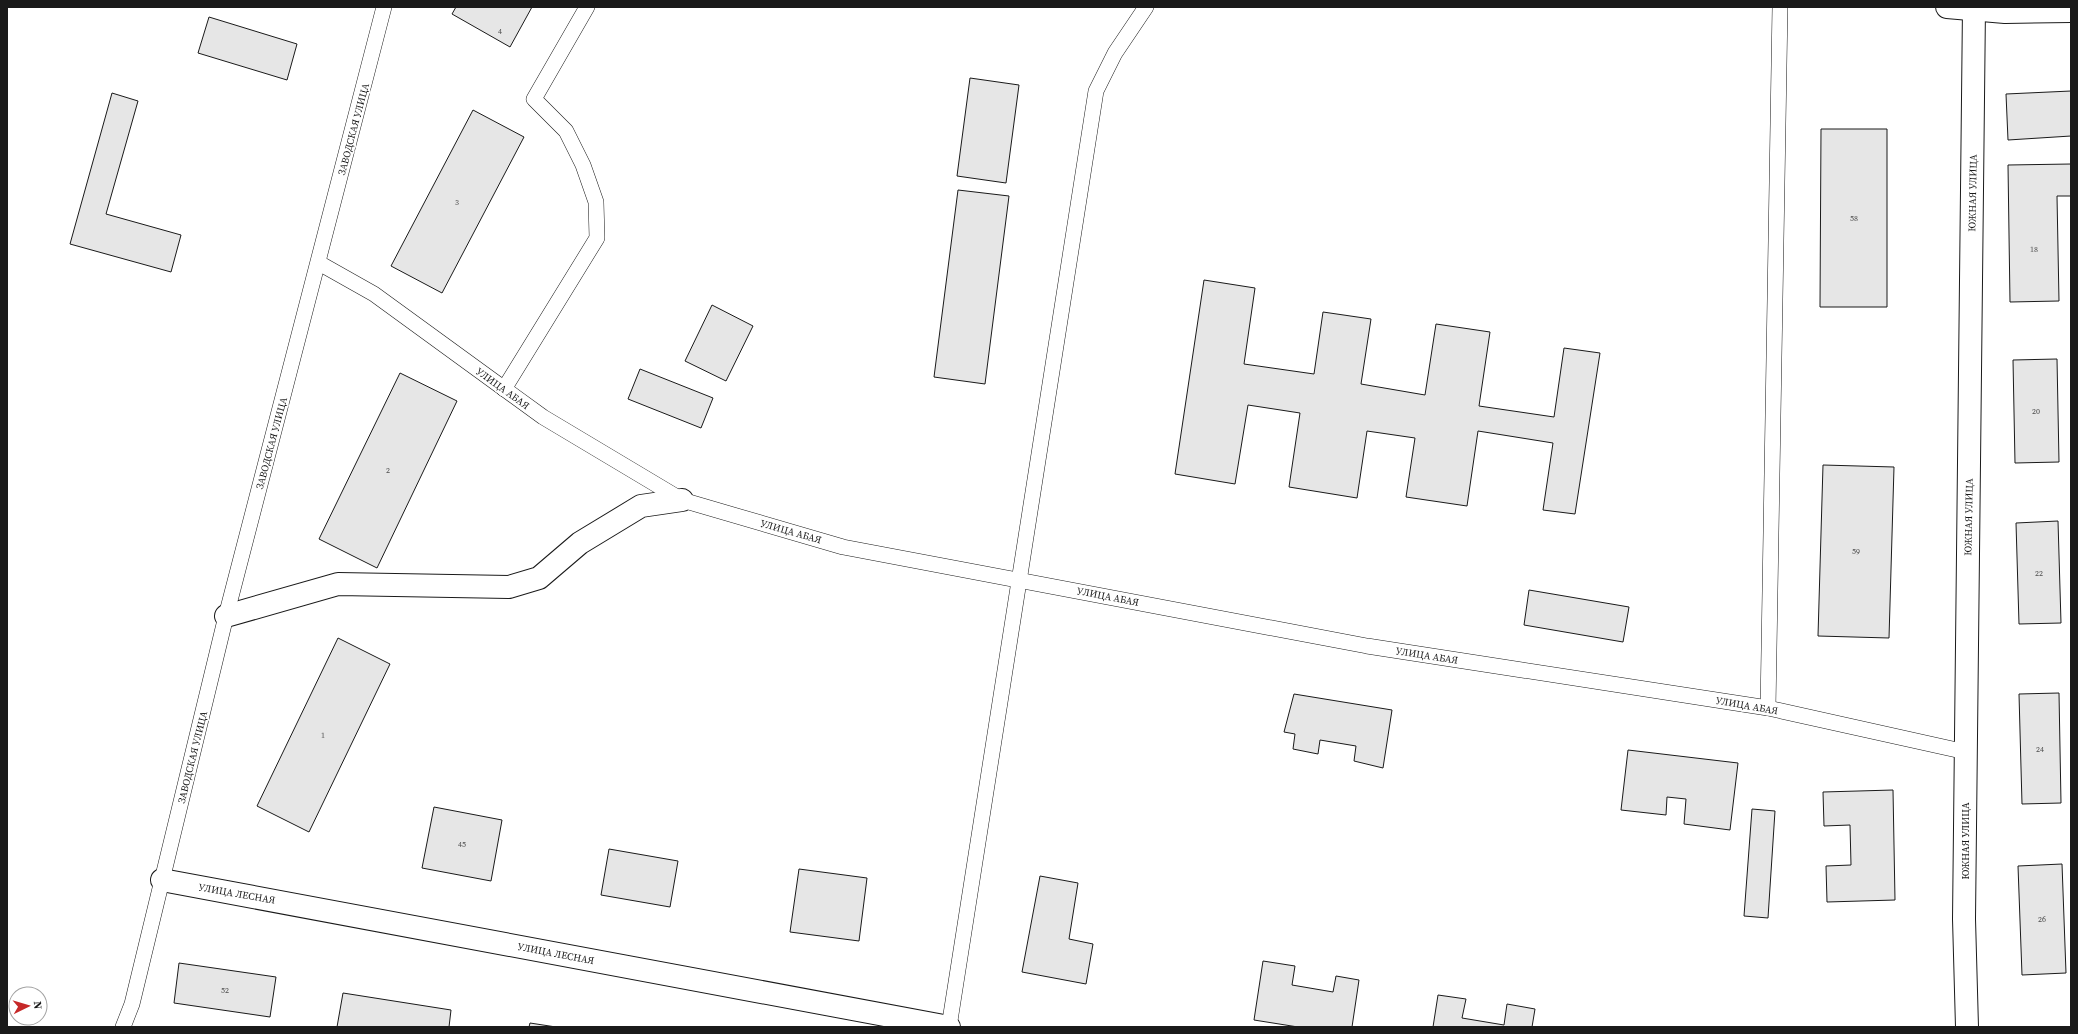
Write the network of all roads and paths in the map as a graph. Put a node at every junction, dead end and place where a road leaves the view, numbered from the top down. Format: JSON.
{"nodes":[{"id":1,"x":384,"y":7,"type":"edge"},
{"id":2,"x":587,"y":7,"type":"edge"},
{"id":3,"x":1146,"y":7,"type":"edge"},
{"id":4,"x":1780,"y":7,"type":"edge"},
{"id":5,"x":1947,"y":7,"type":"edge"},
{"id":6,"x":1974,"y":8,"type":"edge"},
{"id":7,"x":2071,"y":11,"type":"edge"},
{"id":8,"x":319,"y":263,"type":"junction"},
{"id":9,"x":504,"y":389,"type":"junction"},
{"id":10,"x":682,"y":500,"type":"junction"},
{"id":11,"x":1019,"y":579,"type":"junction"},
{"id":12,"x":226,"y":616,"type":"junction"},
{"id":13,"x":1768,"y":708,"type":"junction"},
{"id":14,"x":1966,"y":752,"type":"junction"},
{"id":15,"x":162,"y":880,"type":"junction"},
{"id":16,"x":123,"y":1027,"type":"edge"},
{"id":17,"x":950,"y":1027,"type":"edge"},
{"id":18,"x":1967,"y":1027,"type":"edge"}],
"edges":[{"from":1,"to":8,"type":"lane","name":"ЗАВОДСКАЯ УЛИЦА"},
{"from":2,"to":9,"type":"lane"},
{"from":3,"to":11,"type":"lane"},
{"from":4,"to":13,"type":"lane"},
{"from":5,"to":6,"type":"street"},
{"from":6,"to":7,"type":"street"},
{"from":6,"to":14,"type":"street","name":"ЮЖНАЯ УЛИЦА"},
{"from":8,"to":9,"type":"lane","name":"УЛИЦА АБАЯ"},
{"from":8,"to":12,"type":"lane","name":"ЗАВОДСКАЯ УЛИЦА"},
{"from":9,"to":10,"type":"lane","name":"УЛИЦА АБАЯ"},
{"from":10,"to":11,"type":"lane","name":"УЛИЦА АБАЯ"},
{"from":10,"to":12,"type":"street"},
{"from":11,"to":13,"type":"lane","name":"УЛИЦА АБАЯ"},
{"from":11,"to":17,"type":"lane"},
{"from":12,"to":15,"type":"lane","name":"ЗАВОДСКАЯ УЛИЦА"},
{"from":13,"to":14,"type":"lane","name":"УЛИЦА АБАЯ"},
{"from":14,"to":18,"type":"street","name":"ЮЖНАЯ УЛИЦА"},
{"from":15,"to":16,"type":"lane","name":"ЗАВОДСКАЯ УЛИЦА"},
{"from":15,"to":17,"type":"street","name":"УЛИЦА ЛЕСНАЯ"}]}
